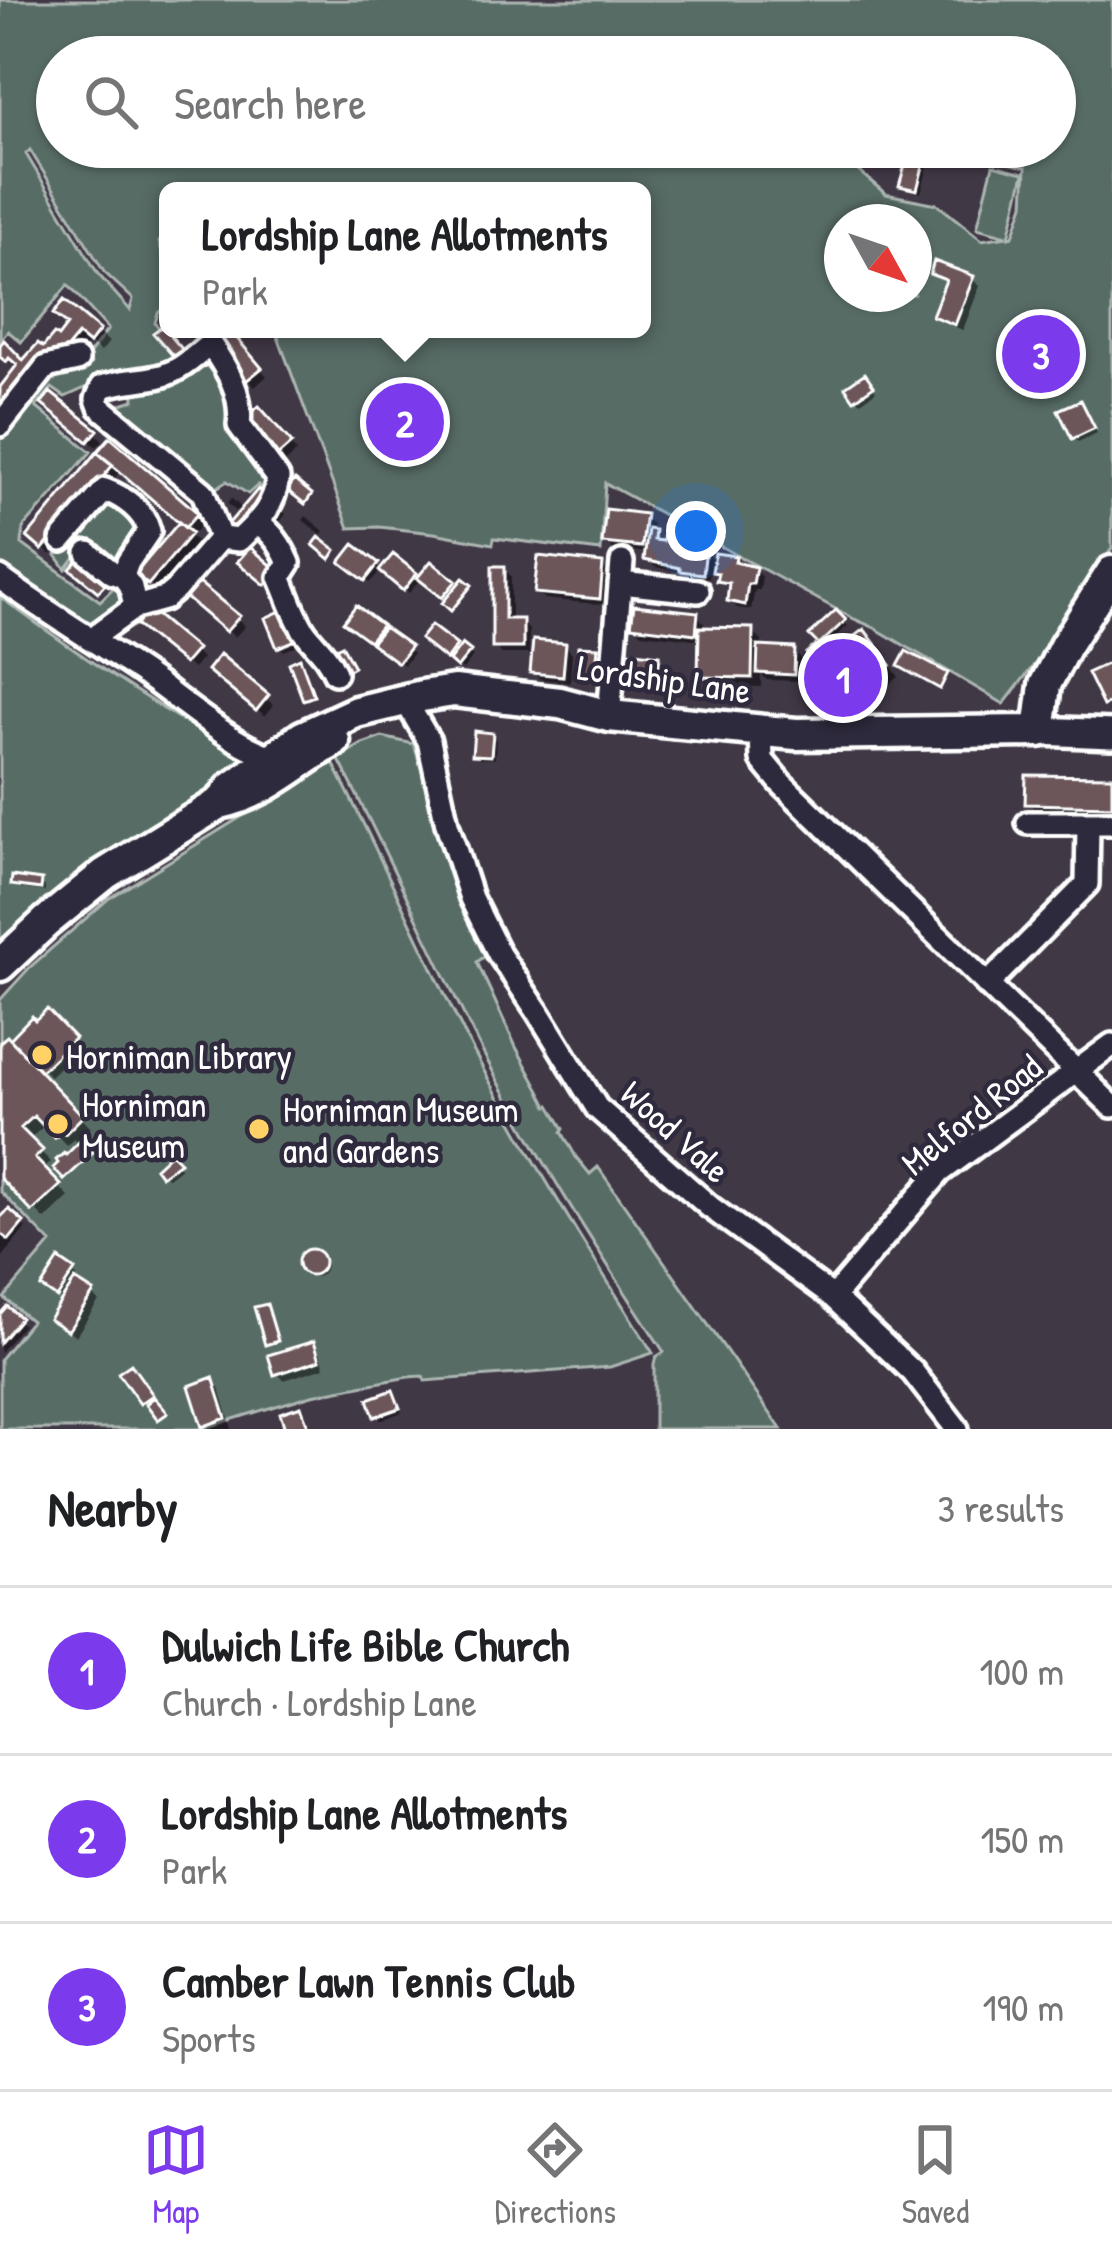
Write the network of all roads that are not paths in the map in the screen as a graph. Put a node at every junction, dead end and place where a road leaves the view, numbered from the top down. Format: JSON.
{"nodes":[{"id":1,"x":77,"y":359,"type":"dead end"},
{"id":2,"x":0,"y":424,"type":"edge"},
{"id":3,"x":258,"y":523,"type":"junction"},
{"id":4,"x":220,"y":538,"type":"junction"},
{"id":5,"x":62,"y":540,"type":"dead end"},
{"id":6,"x":88,"y":553,"type":"dead end"},
{"id":7,"x":1112,"y":572,"type":"edge"},
{"id":8,"x":123,"y":576,"type":"junction"},
{"id":9,"x":0,"y":578,"type":"edge"},
{"id":10,"x":698,"y":591,"type":"dead end"},
{"id":11,"x":135,"y":608,"type":"junction"},
{"id":12,"x":91,"y":639,"type":"junction"},
{"id":13,"x":335,"y":673,"type":"dead end"},
{"id":14,"x":423,"y":715,"type":"junction"},
{"id":15,"x":603,"y":716,"type":"junction"},
{"id":16,"x":761,"y":731,"type":"junction"},
{"id":17,"x":1039,"y":731,"type":"junction"},
{"id":18,"x":1112,"y":734,"type":"edge"},
{"id":19,"x":313,"y":753,"type":"junction"},
{"id":20,"x":271,"y":758,"type":"junction"},
{"id":21,"x":220,"y":803,"type":"junction"},
{"id":22,"x":1028,"y":823,"type":"dead end"},
{"id":23,"x":1112,"y":823,"type":"edge"},
{"id":24,"x":1088,"y":824,"type":"junction"},
{"id":25,"x":0,"y":964,"type":"edge"},
{"id":26,"x":987,"y":985,"type":"junction"},
{"id":27,"x":1112,"y":1045,"type":"edge"},
{"id":28,"x":1077,"y":1071,"type":"junction"},
{"id":29,"x":1112,"y":1106,"type":"edge"},
{"id":30,"x":833,"y":1297,"type":"junction"},
{"id":31,"x":957,"y":1429,"type":"edge"}],
"edges":[{"from":1,"to":2,"type":"street"},
{"from":3,"to":4,"type":"street"},
{"from":3,"to":4,"type":"street"},
{"from":3,"to":13,"type":"street"},
{"from":4,"to":11,"type":"street"},
{"from":5,"to":8,"type":"street"},
{"from":6,"to":8,"type":"street"},
{"from":7,"to":17,"type":"highway"},
{"from":8,"to":11,"type":"street"},
{"from":9,"to":12,"type":"street"},
{"from":10,"to":15,"type":"street"},
{"from":11,"to":12,"type":"street"},
{"from":12,"to":20,"type":"street"},
{"from":14,"to":15,"type":"highway","name":"Lordship Lane"},
{"from":14,"to":19,"type":"highway"},
{"from":14,"to":20,"type":"highway"},
{"from":14,"to":30,"type":"street","name":"Wood Vale"},
{"from":15,"to":16,"type":"highway","name":"Lordship Lane"},
{"from":16,"to":17,"type":"highway","name":"Lordship Lane"},
{"from":16,"to":26,"type":"street"},
{"from":17,"to":18,"type":"main road","name":"Lordship Lane"},
{"from":19,"to":20,"type":"street"},
{"from":19,"to":21,"type":"highway"},
{"from":20,"to":21,"type":"highway"},
{"from":21,"to":25,"type":"highway"},
{"from":22,"to":24,"type":"street"},
{"from":23,"to":24,"type":"street"},
{"from":24,"to":26,"type":"street"},
{"from":26,"to":28,"type":"street"},
{"from":27,"to":28,"type":"street","name":"Melford Road"},
{"from":28,"to":29,"type":"street"},
{"from":28,"to":30,"type":"street","name":"Melford Road"},
{"from":30,"to":31,"type":"street","name":"Wood Vale"}]}
